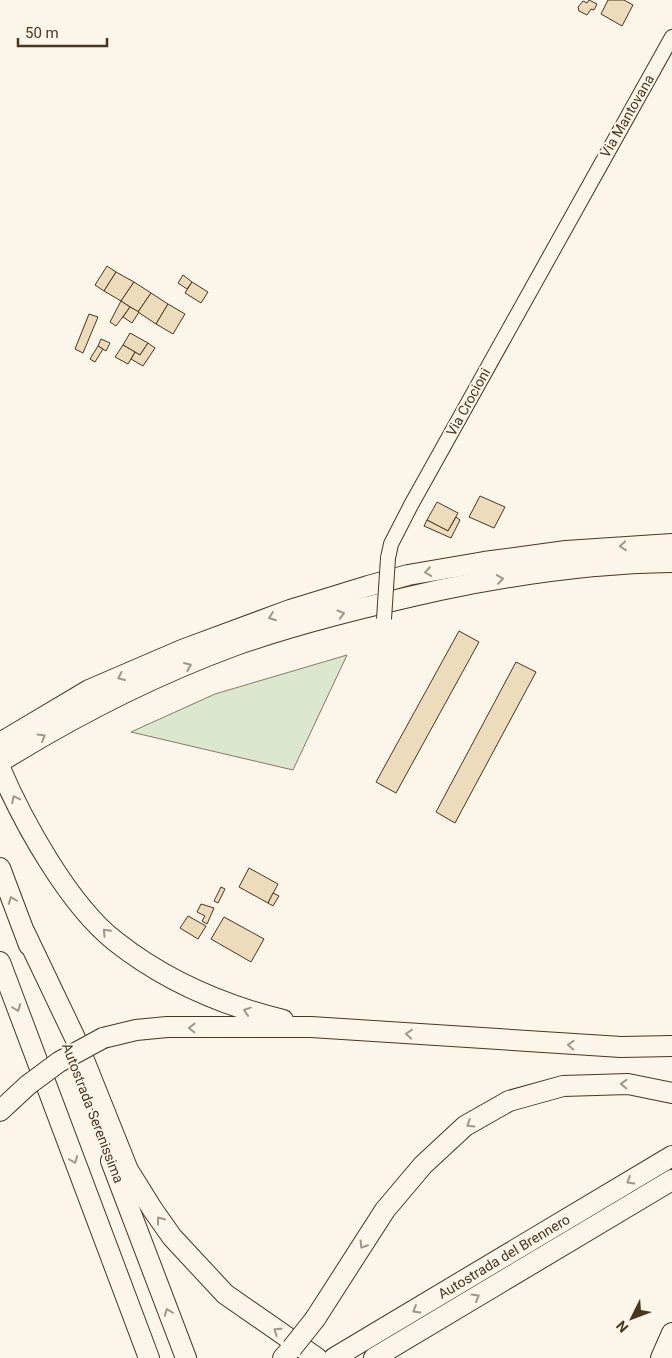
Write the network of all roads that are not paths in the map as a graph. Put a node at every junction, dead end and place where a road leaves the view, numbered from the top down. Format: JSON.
{"nodes":[{"id":1,"x":672,"y":37,"type":"edge"},
{"id":2,"x":582,"y":195,"type":"joint"},
{"id":3,"x":672,"y":544,"type":"edge"},
{"id":4,"x":672,"y":562,"type":"edge"},
{"id":5,"x":384,"y":619,"type":"dead end"},
{"id":6,"x":0,"y":743,"type":"edge"},
{"id":7,"x":1,"y":768,"type":"edge"},
{"id":8,"x":0,"y":868,"type":"edge"},
{"id":9,"x":24,"y":933,"type":"junction"},
{"id":10,"x":0,"y":962,"type":"edge"},
{"id":11,"x":311,"y":1027,"type":"junction"},
{"id":12,"x":672,"y":1046,"type":"edge"},
{"id":13,"x":672,"y":1093,"type":"edge"},
{"id":14,"x":0,"y":1111,"type":"edge"},
{"id":15,"x":672,"y":1156,"type":"edge"},
{"id":16,"x":672,"y":1180,"type":"edge"},
{"id":17,"x":672,"y":1333,"type":"edge"},
{"id":18,"x":288,"y":1353,"type":"edge"},
{"id":19,"x":342,"y":1354,"type":"edge"},
{"id":20,"x":149,"y":1358,"type":"edge"},
{"id":21,"x":186,"y":1358,"type":"edge"},
{"id":22,"x":317,"y":1358,"type":"edge"},
{"id":23,"x":374,"y":1358,"type":"edge"},
{"id":24,"x":661,"y":1358,"type":"edge"}],
"edges":[{"from":1,"to":2,"type":"street","name":"Via Mantovana"},
{"from":2,"to":5,"type":"street","name":"Via Crocioni","bridge":true},
{"from":3,"to":6,"type":"highway","one_way":true},
{"from":7,"to":4,"type":"highway","one_way":true},
{"from":11,"to":7,"type":"highway","one_way":true},
{"from":9,"to":8,"type":"highway","name":"Autostrada Serenissima","one_way":true},
{"from":21,"to":9,"type":"highway","name":"Autostrada Serenissima","one_way":true},
{"from":22,"to":9,"type":"highway","one_way":true},
{"from":10,"to":20,"type":"highway","one_way":true},
{"from":12,"to":11,"type":"highway","one_way":true},
{"from":11,"to":14,"type":"highway","one_way":true,"bridge":true},
{"from":13,"to":18,"type":"highway","one_way":true,"bridge":true},
{"from":15,"to":19,"type":"highway","name":"Autostrada del Brennero","one_way":true},
{"from":23,"to":16,"type":"highway","name":"Autostrada del Brennero","one_way":true},
{"from":17,"to":24,"type":"highway"}]}
